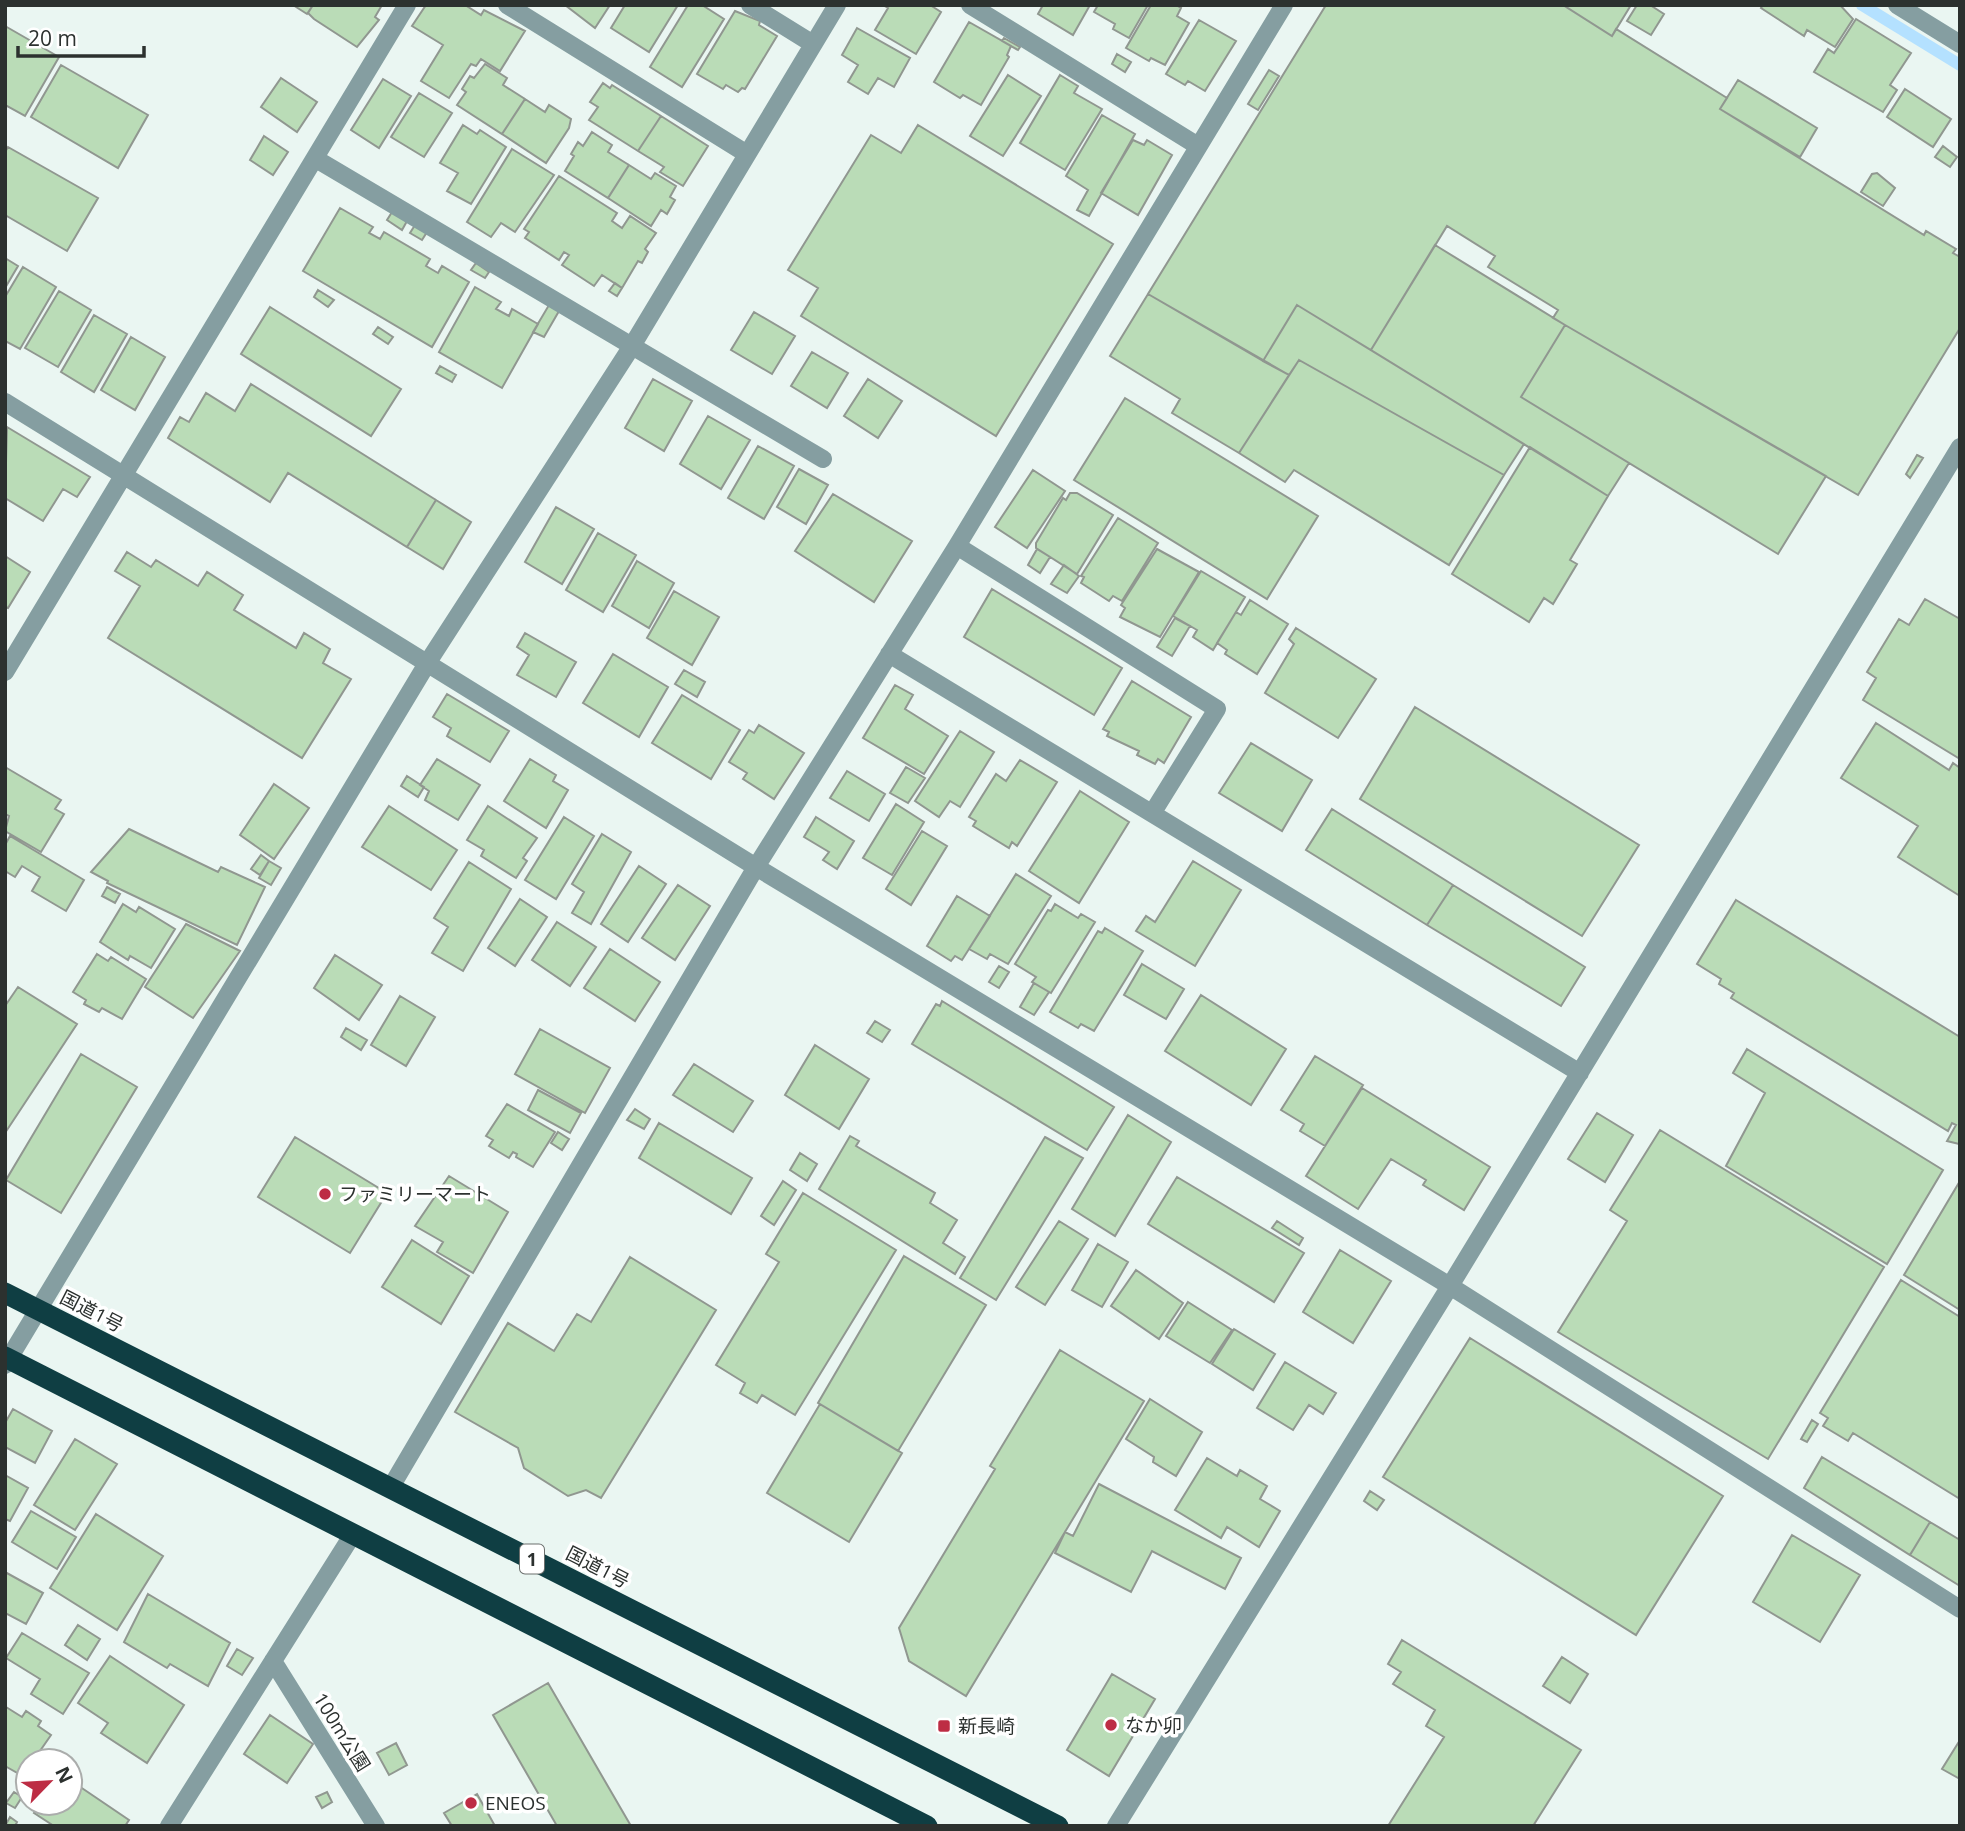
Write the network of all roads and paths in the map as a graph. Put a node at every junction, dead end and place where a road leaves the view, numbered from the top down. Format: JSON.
{"nodes":[{"id":1,"x":407,"y":5,"type":"edge"},
{"id":2,"x":507,"y":5,"type":"edge"},
{"id":3,"x":750,"y":5,"type":"edge"},
{"id":4,"x":837,"y":5,"type":"edge"},
{"id":5,"x":970,"y":5,"type":"edge"},
{"id":6,"x":1284,"y":5,"type":"edge"},
{"id":7,"x":1897,"y":5,"type":"edge"},
{"id":8,"x":813,"y":44,"type":"junction"},
{"id":9,"x":1960,"y":44,"type":"edge"},
{"id":10,"x":1198,"y":146,"type":"junction"},
{"id":11,"x":747,"y":154,"type":"junction"},
{"id":12,"x":316,"y":159,"type":"junction"},
{"id":13,"x":632,"y":346,"type":"junction"},
{"id":14,"x":5,"y":402,"type":"edge"},
{"id":15,"x":1960,"y":447,"type":"edge"},
{"id":16,"x":822,"y":459,"type":"dead end"},
{"id":17,"x":125,"y":476,"type":"junction"},
{"id":18,"x":957,"y":546,"type":"junction"},
{"id":19,"x":889,"y":654,"type":"junction"},
{"id":20,"x":428,"y":662,"type":"junction"},
{"id":21,"x":5,"y":672,"type":"edge"},
{"id":22,"x":1153,"y":812,"type":"junction"},
{"id":23,"x":757,"y":867,"type":"junction"},
{"id":24,"x":1580,"y":1073,"type":"junction"},
{"id":25,"x":1450,"y":1286,"type":"junction"},
{"id":26,"x":5,"y":1293,"type":"edge"},
{"id":27,"x":39,"y":1310,"type":"junction"},
{"id":28,"x":7,"y":1360,"type":"edge"},
{"id":29,"x":391,"y":1487,"type":"junction"},
{"id":30,"x":353,"y":1534,"type":"junction"},
{"id":31,"x":1960,"y":1609,"type":"edge"},
{"id":32,"x":273,"y":1661,"type":"junction"},
{"id":33,"x":169,"y":1826,"type":"edge"},
{"id":34,"x":376,"y":1826,"type":"edge"},
{"id":35,"x":928,"y":1826,"type":"edge"},
{"id":36,"x":1058,"y":1826,"type":"edge"},
{"id":37,"x":1116,"y":1826,"type":"edge"}],
"edges":[{"from":1,"to":12,"type":"street"},
{"from":2,"to":11,"type":"street"},
{"from":3,"to":8,"type":"street"},
{"from":4,"to":8,"type":"street"},
{"from":5,"to":10,"type":"street"},
{"from":6,"to":10,"type":"street"},
{"from":7,"to":9,"type":"street"},
{"from":8,"to":11,"type":"street"},
{"from":10,"to":18,"type":"street"},
{"from":11,"to":13,"type":"street"},
{"from":12,"to":13,"type":"street"},
{"from":12,"to":17,"type":"street"},
{"from":13,"to":16,"type":"street"},
{"from":13,"to":20,"type":"street"},
{"from":14,"to":17,"type":"street"},
{"from":15,"to":24,"type":"street"},
{"from":17,"to":20,"type":"street"},
{"from":17,"to":21,"type":"street"},
{"from":18,"to":19,"type":"street"},
{"from":18,"to":22,"type":"street"},
{"from":19,"to":22,"type":"street"},
{"from":19,"to":23,"type":"street"},
{"from":20,"to":23,"type":"street"},
{"from":20,"to":27,"type":"street"},
{"from":22,"to":24,"type":"street"},
{"from":23,"to":25,"type":"street"},
{"from":23,"to":29,"type":"street"},
{"from":24,"to":25,"type":"street"},
{"from":25,"to":31,"type":"street"},
{"from":25,"to":37,"type":"street"},
{"from":26,"to":27,"type":"highway","name":"国道1号","number":"1"},
{"from":27,"to":28,"type":"street"},
{"from":27,"to":29,"type":"highway","name":"国道1号","number":"1"},
{"from":28,"to":30,"type":"highway"},
{"from":29,"to":36,"type":"highway","name":"国道1号","number":"1"},
{"from":30,"to":32,"type":"street"},
{"from":30,"to":35,"type":"highway"},
{"from":32,"to":33,"type":"street"},
{"from":32,"to":34,"type":"street","name":"100m公園"}]}
